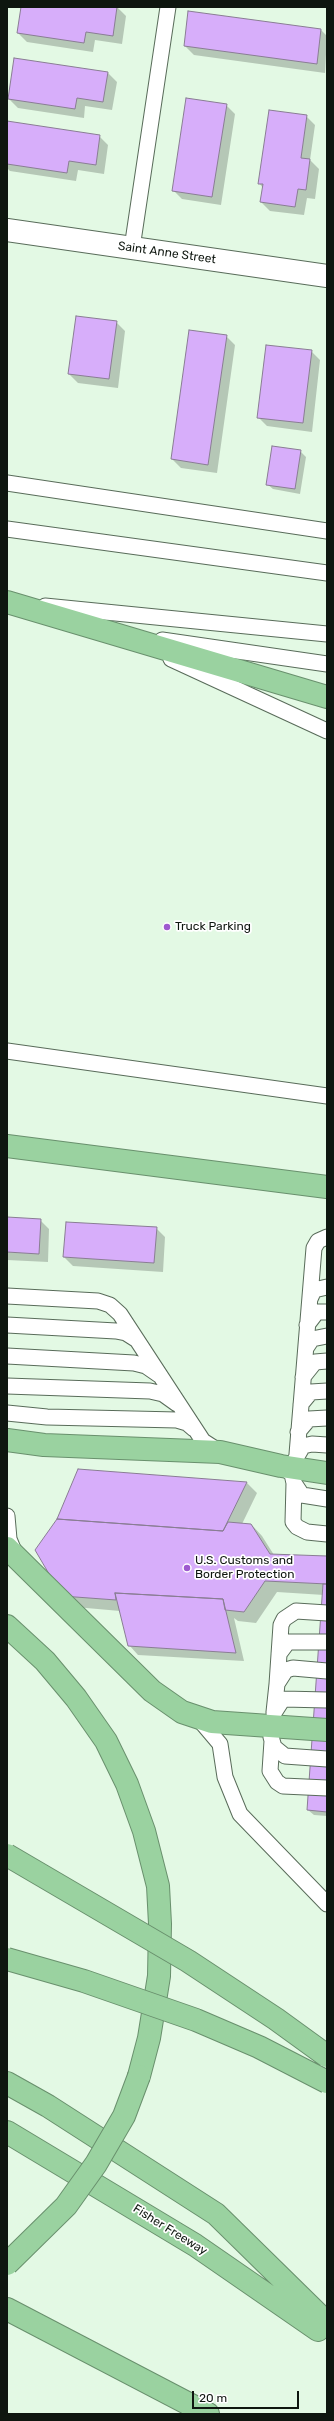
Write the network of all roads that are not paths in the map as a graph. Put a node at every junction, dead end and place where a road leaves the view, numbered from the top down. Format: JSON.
{"nodes":[{"id":1,"x":168,"y":7,"type":"edge"},
{"id":2,"x":7,"y":230,"type":"edge"},
{"id":3,"x":132,"y":248,"type":"junction"},
{"id":4,"x":327,"y":276,"type":"edge"},
{"id":5,"x":7,"y":483,"type":"edge"},
{"id":6,"x":7,"y":529,"type":"edge"},
{"id":7,"x":327,"y":531,"type":"edge"},
{"id":8,"x":327,"y":573,"type":"edge"},
{"id":9,"x":12,"y":602,"type":"edge"},
{"id":10,"x":112,"y":632,"type":"junction"},
{"id":11,"x":327,"y":634,"type":"edge"},
{"id":12,"x":327,"y":664,"type":"edge"},
{"id":13,"x":302,"y":690,"type":"junction"},
{"id":14,"x":327,"y":694,"type":"edge"},
{"id":15,"x":327,"y":697,"type":"edge"},
{"id":16,"x":269,"y":704,"type":"junction"},
{"id":17,"x":327,"y":723,"type":"edge"},
{"id":18,"x":327,"y":731,"type":"edge"},
{"id":19,"x":7,"y":1051,"type":"edge"},
{"id":20,"x":327,"y":1096,"type":"edge"},
{"id":21,"x":7,"y":1146,"type":"edge"},
{"id":22,"x":327,"y":1187,"type":"edge"},
{"id":23,"x":327,"y":1237,"type":"edge"},
{"id":24,"x":327,"y":1262,"type":"edge"},
{"id":25,"x":312,"y":1274,"type":"junction"},
{"id":26,"x":327,"y":1287,"type":"edge"},
{"id":27,"x":7,"y":1296,"type":"edge"},
{"id":28,"x":310,"y":1299,"type":"junction"},
{"id":29,"x":327,"y":1312,"type":"edge"},
{"id":30,"x":7,"y":1325,"type":"edge"},
{"id":31,"x":307,"y":1325,"type":"junction"},
{"id":32,"x":327,"y":1336,"type":"edge"},
{"id":33,"x":138,"y":1340,"type":"junction"},
{"id":34,"x":306,"y":1348,"type":"junction"},
{"id":35,"x":7,"y":1356,"type":"edge"},
{"id":36,"x":327,"y":1361,"type":"edge"},
{"id":37,"x":303,"y":1377,"type":"junction"},
{"id":38,"x":163,"y":1378,"type":"junction"},
{"id":39,"x":7,"y":1386,"type":"edge"},
{"id":40,"x":327,"y":1391,"type":"edge"},
{"id":41,"x":178,"y":1404,"type":"junction"},
{"id":42,"x":301,"y":1404,"type":"junction"},
{"id":43,"x":7,"y":1413,"type":"edge"},
{"id":44,"x":327,"y":1418,"type":"edge"},
{"id":45,"x":196,"y":1431,"type":"junction"},
{"id":46,"x":298,"y":1432,"type":"junction"},
{"id":47,"x":7,"y":1440,"type":"edge"},
{"id":48,"x":327,"y":1445,"type":"edge"},
{"id":49,"x":220,"y":1452,"type":"junction"},
{"id":50,"x":289,"y":1460,"type":"junction"},
{"id":51,"x":327,"y":1473,"type":"edge"},
{"id":52,"x":294,"y":1483,"type":"junction"},
{"id":53,"x":327,"y":1499,"type":"edge"},
{"id":54,"x":7,"y":1522,"type":"edge"},
{"id":55,"x":327,"y":1534,"type":"edge"},
{"id":56,"x":13,"y":1554,"type":"edge"},
{"id":57,"x":327,"y":1613,"type":"edge"},
{"id":58,"x":7,"y":1626,"type":"edge"},
{"id":59,"x":327,"y":1642,"type":"edge"},
{"id":60,"x":279,"y":1654,"type":"junction"},
{"id":61,"x":327,"y":1671,"type":"edge"},
{"id":62,"x":277,"y":1684,"type":"junction"},
{"id":63,"x":327,"y":1700,"type":"edge"},
{"id":64,"x":274,"y":1712,"type":"junction"},
{"id":65,"x":198,"y":1718,"type":"junction"},
{"id":66,"x":257,"y":1725,"type":"junction"},
{"id":67,"x":327,"y":1730,"type":"edge"},
{"id":68,"x":272,"y":1741,"type":"junction"},
{"id":69,"x":327,"y":1759,"type":"edge"},
{"id":70,"x":327,"y":1788,"type":"edge"},
{"id":71,"x":7,"y":1855,"type":"edge"},
{"id":72,"x":327,"y":1904,"type":"edge"},
{"id":73,"x":7,"y":1959,"type":"edge"},
{"id":74,"x":327,"y":2056,"type":"edge"},
{"id":75,"x":327,"y":2082,"type":"edge"},
{"id":76,"x":7,"y":2083,"type":"edge"},
{"id":77,"x":7,"y":2132,"type":"edge"},
{"id":78,"x":7,"y":2264,"type":"edge"},
{"id":79,"x":7,"y":2309,"type":"edge"},
{"id":80,"x":327,"y":2323,"type":"edge"},
{"id":81,"x":327,"y":2337,"type":"edge"},
{"id":82,"x":208,"y":2414,"type":"edge"}],
"edges":[{"from":1,"to":3,"type":"lane"},
{"from":2,"to":3,"type":"street","name":"Saint Anne Street"},
{"from":3,"to":4,"type":"street","name":"Saint Anne Street"},
{"from":5,"to":7,"type":"lane"},
{"from":6,"to":8,"type":"lane"},
{"from":9,"to":10,"type":"highway"},
{"from":9,"to":11,"type":"lane"},
{"from":10,"to":12,"type":"lane"},
{"from":10,"to":13,"type":"highway"},
{"from":10,"to":16,"type":"lane"},
{"from":13,"to":14,"type":"lane"},
{"from":13,"to":15,"type":"highway"},
{"from":16,"to":17,"type":"lane"},
{"from":16,"to":18,"type":"lane"},
{"from":19,"to":20,"type":"lane"},
{"from":21,"to":22,"type":"highway"},
{"from":23,"to":25,"type":"lane"},
{"from":24,"to":25,"type":"lane"},
{"from":25,"to":28,"type":"lane"},
{"from":26,"to":28,"type":"lane"},
{"from":27,"to":33,"type":"lane"},
{"from":28,"to":31,"type":"lane"},
{"from":29,"to":31,"type":"lane"},
{"from":30,"to":33,"type":"lane"},
{"from":31,"to":34,"type":"lane"},
{"from":32,"to":34,"type":"lane"},
{"from":33,"to":38,"type":"lane"},
{"from":34,"to":37,"type":"lane"},
{"from":35,"to":38,"type":"lane"},
{"from":36,"to":37,"type":"lane"},
{"from":37,"to":42,"type":"lane"},
{"from":38,"to":41,"type":"lane"},
{"from":39,"to":41,"type":"lane"},
{"from":40,"to":42,"type":"lane"},
{"from":41,"to":45,"type":"lane"},
{"from":42,"to":46,"type":"lane"},
{"from":43,"to":45,"type":"lane"},
{"from":44,"to":46,"type":"lane"},
{"from":45,"to":49,"type":"lane"},
{"from":46,"to":50,"type":"lane"},
{"from":47,"to":49,"type":"highway"},
{"from":48,"to":50,"type":"lane"},
{"from":49,"to":50,"type":"highway"},
{"from":50,"to":51,"type":"highway"},
{"from":50,"to":52,"type":"lane"},
{"from":52,"to":53,"type":"lane"},
{"from":52,"to":55,"type":"lane"},
{"from":54,"to":56,"type":"lane"},
{"from":56,"to":65,"type":"highway"},
{"from":57,"to":60,"type":"lane"},
{"from":58,"to":78,"type":"highway","bridge":true},
{"from":59,"to":60,"type":"lane"},
{"from":60,"to":62,"type":"lane"},
{"from":61,"to":62,"type":"lane"},
{"from":62,"to":64,"type":"lane"},
{"from":63,"to":64,"type":"lane"},
{"from":64,"to":66,"type":"lane"},
{"from":65,"to":66,"type":"highway"},
{"from":65,"to":72,"type":"lane"},
{"from":66,"to":67,"type":"highway"},
{"from":66,"to":68,"type":"lane"},
{"from":68,"to":69,"type":"lane"},
{"from":68,"to":70,"type":"lane"},
{"from":71,"to":74,"type":"highway","bridge":true},
{"from":73,"to":75,"type":"highway","bridge":true},
{"from":76,"to":80,"type":"highway"},
{"from":77,"to":81,"type":"highway","name":"Fisher Freeway"},
{"from":79,"to":82,"type":"highway"}]}
